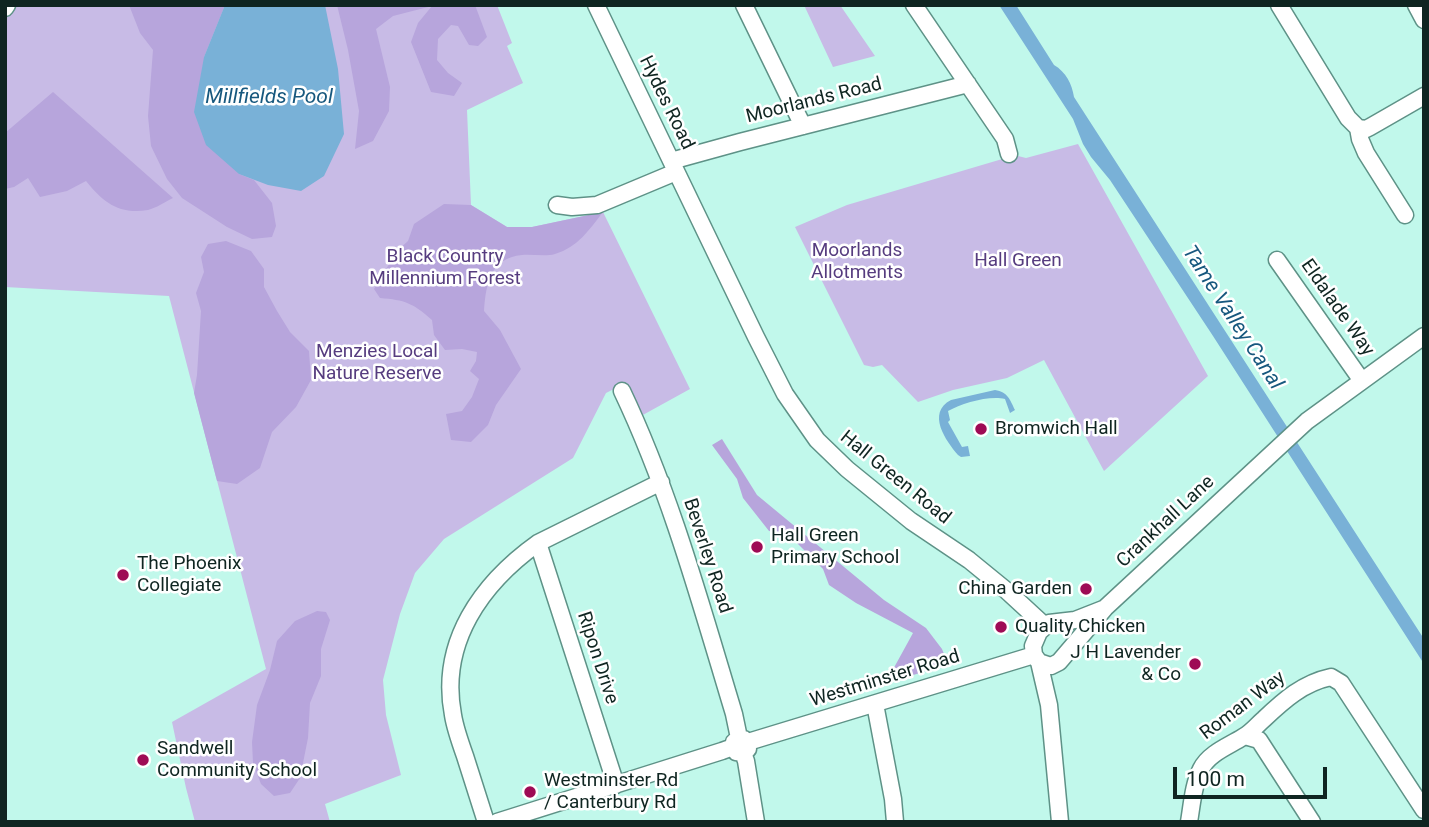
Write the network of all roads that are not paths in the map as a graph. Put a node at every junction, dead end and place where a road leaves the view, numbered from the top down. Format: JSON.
{"nodes":[{"id":1,"x":596,"y":5,"type":"edge"},
{"id":2,"x":744,"y":5,"type":"edge"},
{"id":3,"x":914,"y":5,"type":"edge"},
{"id":4,"x":1279,"y":5,"type":"edge"},
{"id":5,"x":1416,"y":5,"type":"edge"},
{"id":6,"x":1424,"y":20,"type":"edge"},
{"id":7,"x":968,"y":84,"type":"junction"},
{"id":8,"x":1424,"y":96,"type":"edge"},
{"id":9,"x":803,"y":126,"type":"junction"},
{"id":10,"x":1358,"y":128,"type":"junction"},
{"id":11,"x":1009,"y":154,"type":"dead end"},
{"id":12,"x":673,"y":167,"type":"junction"},
{"id":13,"x":557,"y":205,"type":"dead end"},
{"id":14,"x":1405,"y":215,"type":"dead end"},
{"id":15,"x":699,"y":219,"type":"joint"},
{"id":16,"x":1277,"y":260,"type":"dead end"},
{"id":17,"x":1424,"y":336,"type":"edge"},
{"id":18,"x":1362,"y":381,"type":"junction"},
{"id":19,"x":622,"y":391,"type":"dead end"},
{"id":20,"x":661,"y":482,"type":"junction"},
{"id":21,"x":538,"y":544,"type":"junction"},
{"id":22,"x":1105,"y":608,"type":"junction"},
{"id":23,"x":1051,"y":624,"type":"junction"},
{"id":24,"x":1064,"y":655,"type":"junction"},
{"id":25,"x":1036,"y":659,"type":"junction"},
{"id":26,"x":875,"y":704,"type":"junction"},
{"id":27,"x":1049,"y":705,"type":"junction"},
{"id":28,"x":1245,"y":736,"type":"junction"},
{"id":29,"x":741,"y":745,"type":"junction"},
{"id":30,"x":616,"y":785,"type":"junction"},
{"id":31,"x":1424,"y":810,"type":"edge"},
{"id":32,"x":486,"y":822,"type":"edge"},
{"id":33,"x":497,"y":822,"type":"edge"},
{"id":34,"x":756,"y":822,"type":"edge"},
{"id":35,"x":895,"y":822,"type":"edge"},
{"id":36,"x":1060,"y":822,"type":"edge"},
{"id":37,"x":1189,"y":822,"type":"edge"},
{"id":38,"x":1312,"y":822,"type":"edge"}],
"edges":[{"from":1,"to":12,"type":"street","name":"Hydes Road"},
{"from":2,"to":9,"type":"street"},
{"from":3,"to":7,"type":"street"},
{"from":4,"to":10,"type":"street"},
{"from":5,"to":6,"type":"street"},
{"from":7,"to":9,"type":"street","name":"Moorlands Road"},
{"from":7,"to":11,"type":"street"},
{"from":8,"to":10,"type":"street"},
{"from":9,"to":12,"type":"street","name":"Moorlands Road"},
{"from":10,"to":14,"type":"street"},
{"from":12,"to":13,"type":"street","name":"Moorlands Road"},
{"from":12,"to":15,"type":"street","name":"Hydes Road"},
{"from":15,"to":23,"type":"street","name":"Hall Green Road"},
{"from":16,"to":18,"type":"street","name":"Eldalade Way"},
{"from":17,"to":18,"type":"street"},
{"from":18,"to":22,"type":"street","name":"Crankhall Lane"},
{"from":19,"to":20,"type":"street","name":"Beverley Road"},
{"from":20,"to":21,"type":"street"},
{"from":20,"to":29,"type":"street","name":"Beverley Road"},
{"from":21,"to":30,"type":"street","name":"Ripon Drive"},
{"from":21,"to":32,"type":"street"},
{"from":22,"to":23,"type":"street","name":"Crankhall Lane"},
{"from":22,"to":24,"type":"street","name":"Crankhall Lane"},
{"from":23,"to":24,"type":"street"},
{"from":23,"to":25,"type":"street"},
{"from":24,"to":25,"type":"street"},
{"from":24,"to":27,"type":"street"},
{"from":25,"to":26,"type":"street","name":"Westminster Road"},
{"from":25,"to":27,"type":"street"},
{"from":26,"to":29,"type":"street","name":"Westminster Road"},
{"from":26,"to":35,"type":"street"},
{"from":27,"to":36,"type":"street"},
{"from":28,"to":31,"type":"street","name":"Roman Way"},
{"from":28,"to":37,"type":"street","name":"Roman Way"},
{"from":28,"to":38,"type":"street"},
{"from":29,"to":30,"type":"street","name":"Westminster Road"},
{"from":29,"to":34,"type":"street","name":"Beverley Road"},
{"from":30,"to":33,"type":"street","name":"Westminster Road"}]}
